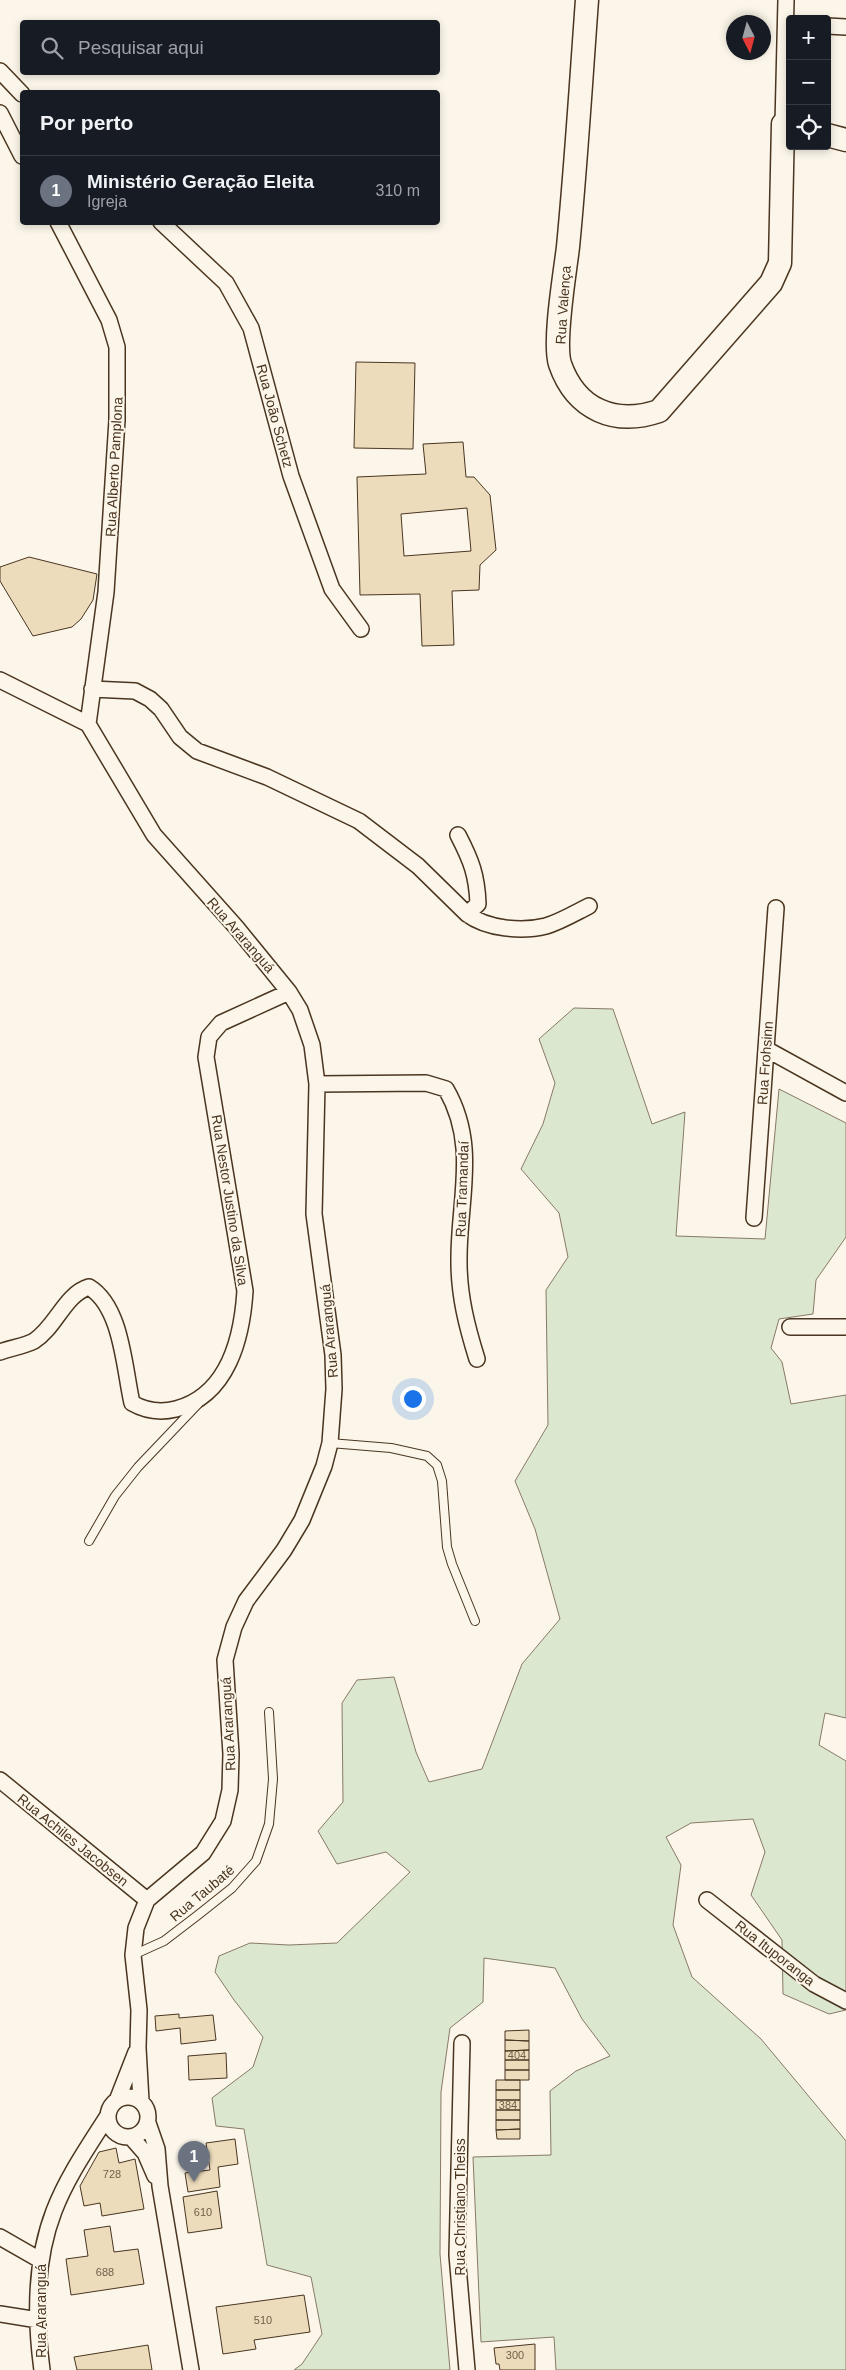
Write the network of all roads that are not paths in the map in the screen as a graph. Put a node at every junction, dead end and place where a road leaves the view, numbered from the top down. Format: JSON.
{"nodes":[{"id":1,"x":587,"y":0,"type":"edge"},
{"id":2,"x":786,"y":0,"type":"edge"},
{"id":3,"x":831,"y":26,"type":"edge"},
{"id":4,"x":846,"y":27,"type":"edge"},
{"id":5,"x":0,"y":72,"type":"edge"},
{"id":6,"x":20,"y":92,"type":"edge"},
{"id":7,"x":0,"y":113,"type":"edge"},
{"id":8,"x":785,"y":117,"type":"edge"},
{"id":9,"x":831,"y":136,"type":"edge"},
{"id":10,"x":846,"y":140,"type":"edge"},
{"id":11,"x":20,"y":152,"type":"edge"},
{"id":12,"x":60,"y":225,"type":"edge"},
{"id":13,"x":163,"y":225,"type":"edge"},
{"id":14,"x":361,"y":629,"type":"dead end"},
{"id":15,"x":0,"y":672,"type":"edge"},
{"id":16,"x":5,"y":683,"type":"edge"},
{"id":17,"x":92,"y":689,"type":"junction"},
{"id":18,"x":88,"y":724,"type":"junction"},
{"id":19,"x":458,"y":835,"type":"dead end"},
{"id":20,"x":589,"y":906,"type":"dead end"},
{"id":21,"x":776,"y":908,"type":"dead end"},
{"id":22,"x":467,"y":914,"type":"junction"},
{"id":23,"x":288,"y":992,"type":"junction"},
{"id":24,"x":766,"y":1049,"type":"junction"},
{"id":25,"x":318,"y":1084,"type":"junction"},
{"id":26,"x":846,"y":1093,"type":"edge"},
{"id":27,"x":754,"y":1218,"type":"dead end"},
{"id":28,"x":790,"y":1327,"type":"dead end"},
{"id":29,"x":846,"y":1327,"type":"edge"},
{"id":30,"x":0,"y":1352,"type":"edge"},
{"id":31,"x":477,"y":1359,"type":"dead end"},
{"id":32,"x":208,"y":1394,"type":"junction"},
{"id":33,"x":330,"y":1443,"type":"junction"},
{"id":34,"x":89,"y":1541,"type":"dead end"},
{"id":35,"x":475,"y":1621,"type":"dead end"},
{"id":36,"x":269,"y":1712,"type":"dead end"},
{"id":37,"x":0,"y":1780,"type":"edge"},
{"id":38,"x":146,"y":1900,"type":"junction"},
{"id":39,"x":707,"y":1900,"type":"dead end"},
{"id":40,"x":133,"y":1955,"type":"junction"},
{"id":41,"x":846,"y":2002,"type":"edge"},
{"id":42,"x":462,"y":2043,"type":"dead end"},
{"id":43,"x":138,"y":2048,"type":"junction"},
{"id":44,"x":118,"y":2098,"type":"junction"},
{"id":45,"x":141,"y":2101,"type":"junction"},
{"id":46,"x":107,"y":2117,"type":"junction"},
{"id":47,"x":148,"y":2123,"type":"junction"},
{"id":48,"x":125,"y":2137,"type":"junction"},
{"id":49,"x":90,"y":2144,"type":"junction"},
{"id":50,"x":160,"y":2186,"type":"junction"},
{"id":51,"x":0,"y":2237,"type":"edge"},
{"id":52,"x":40,"y":2260,"type":"junction"},
{"id":53,"x":0,"y":2314,"type":"edge"},
{"id":54,"x":38,"y":2320,"type":"junction"},
{"id":55,"x":42,"y":2370,"type":"edge"},
{"id":56,"x":191,"y":2370,"type":"edge"},
{"id":57,"x":467,"y":2370,"type":"edge"}],
"edges":[{"from":1,"to":8,"type":"street","name":"Rua Valença"},
{"from":2,"to":8,"type":"street"},
{"from":3,"to":4,"type":"street"},
{"from":5,"to":6,"type":"street"},
{"from":7,"to":11,"type":"street"},
{"from":9,"to":10,"type":"street"},
{"from":12,"to":17,"type":"street","name":"Rua Alberto Pamplona"},
{"from":13,"to":14,"type":"street","name":"Rua João Schetz"},
{"from":15,"to":16,"type":"street"},
{"from":16,"to":18,"type":"street"},
{"from":17,"to":18,"type":"street","name":"Rua Alberto Pamplona"},
{"from":17,"to":22,"type":"street"},
{"from":18,"to":23,"type":"street","name":"Rua Araranguá"},
{"from":19,"to":22,"type":"street"},
{"from":20,"to":22,"type":"street"},
{"from":21,"to":24,"type":"street","name":"Rua Frohsinn"},
{"from":23,"to":25,"type":"street","name":"Rua Araranguá"},
{"from":23,"to":32,"type":"street","name":"Rua Nestor Justino da Silva"},
{"from":24,"to":26,"type":"street"},
{"from":24,"to":27,"type":"street","name":"Rua Frohsinn"},
{"from":25,"to":31,"type":"street","name":"Rua Tramandaí"},
{"from":25,"to":33,"type":"street","name":"Rua Araranguá"},
{"from":28,"to":29,"type":"street"},
{"from":30,"to":32,"type":"street","name":"Rua Nestor Justino da Silva"},
{"from":32,"to":34,"type":"lane"},
{"from":33,"to":35,"type":"lane"},
{"from":33,"to":38,"type":"street","name":"Rua Araranguá"},
{"from":36,"to":40,"type":"lane","name":"Rua Taubaté"},
{"from":37,"to":38,"type":"street","name":"Rua Achiles Jacobsen"},
{"from":38,"to":40,"type":"street"},
{"from":39,"to":41,"type":"street","name":"Rua Ituporanga"},
{"from":40,"to":43,"type":"street"},
{"from":42,"to":57,"type":"street","name":"Rua Christiano Theiss"},
{"from":43,"to":44,"type":"street"},
{"from":43,"to":45,"type":"street"},
{"from":44,"to":45,"type":"street"},
{"from":44,"to":46,"type":"street"},
{"from":45,"to":47,"type":"street"},
{"from":46,"to":48,"type":"street"},
{"from":46,"to":49,"type":"street","name":"Rua Araranguá"},
{"from":47,"to":48,"type":"street"},
{"from":47,"to":50,"type":"street"},
{"from":48,"to":49,"type":"street"},
{"from":48,"to":50,"type":"street"},
{"from":49,"to":52,"type":"street","name":"Rua Araranguá"},
{"from":50,"to":56,"type":"street"},
{"from":51,"to":52,"type":"street"},
{"from":52,"to":54,"type":"street","name":"Rua Araranguá"},
{"from":53,"to":54,"type":"street"},
{"from":54,"to":55,"type":"street","name":"Rua Araranguá"}]}
